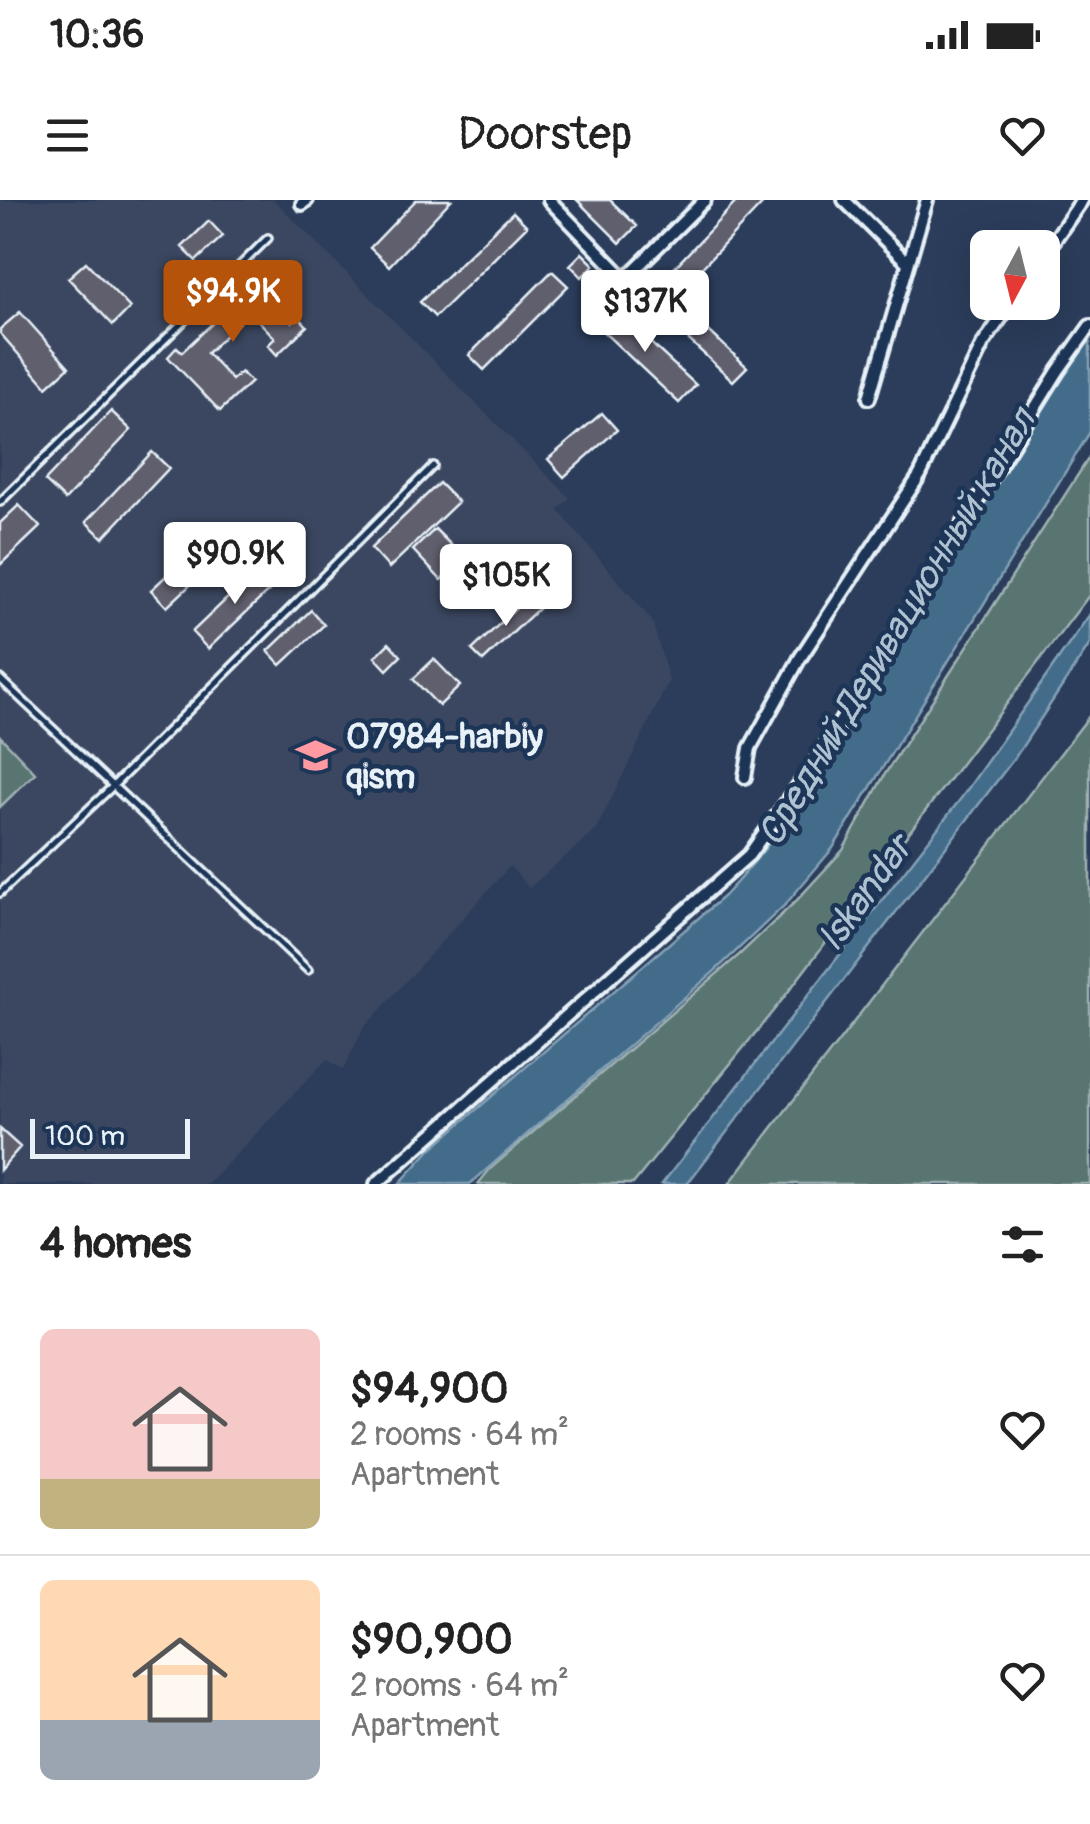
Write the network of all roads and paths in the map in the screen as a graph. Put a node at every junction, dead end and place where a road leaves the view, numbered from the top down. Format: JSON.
{"nodes":[{"id":1,"x":549,"y":200,"type":"edge"},
{"id":2,"x":706,"y":200,"type":"edge"},
{"id":3,"x":844,"y":200,"type":"edge"},
{"id":4,"x":926,"y":200,"type":"edge"},
{"id":5,"x":1082,"y":200,"type":"edge"},
{"id":6,"x":1060,"y":232,"type":"edge"},
{"id":7,"x":268,"y":238,"type":"dead end"},
{"id":8,"x":907,"y":262,"type":"junction"},
{"id":9,"x":1000,"y":320,"type":"edge"},
{"id":10,"x":1090,"y":326,"type":"edge"},
{"id":11,"x":869,"y":398,"type":"dead end"},
{"id":12,"x":432,"y":466,"type":"dead end"},
{"id":13,"x":0,"y":502,"type":"edge"},
{"id":14,"x":0,"y":679,"type":"edge"},
{"id":15,"x":745,"y":777,"type":"dead end"},
{"id":16,"x":113,"y":786,"type":"junction"},
{"id":17,"x":0,"y":893,"type":"edge"},
{"id":18,"x":308,"y":970,"type":"dead end"},
{"id":19,"x":376,"y":1184,"type":"edge"}],
"edges":[{"from":1,"to":2,"type":"street"},
{"from":3,"to":8,"type":"street"},
{"from":4,"to":8,"type":"street"},
{"from":5,"to":6,"type":"street"},
{"from":7,"to":13,"type":"lane"},
{"from":8,"to":11,"type":"street"},
{"from":9,"to":15,"type":"street"},
{"from":10,"to":19,"type":"street"},
{"from":12,"to":16,"type":"lane"},
{"from":14,"to":16,"type":"lane"},
{"from":16,"to":17,"type":"lane"},
{"from":16,"to":18,"type":"lane"}]}
